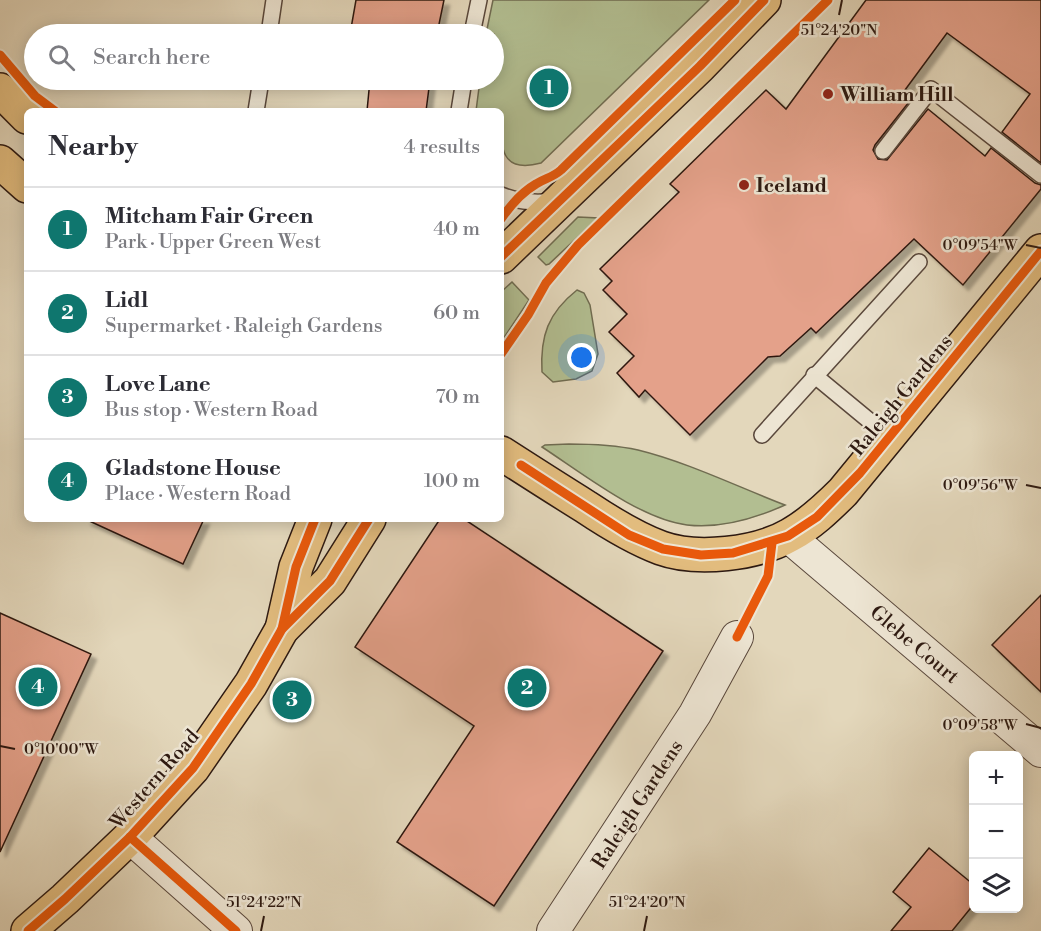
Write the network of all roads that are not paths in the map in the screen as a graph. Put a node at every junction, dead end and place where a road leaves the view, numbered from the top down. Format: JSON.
{"nodes":[{"id":1,"x":274,"y":0,"type":"edge"},
{"id":2,"x":479,"y":0,"type":"edge"},
{"id":3,"x":764,"y":0,"type":"edge"},
{"id":4,"x":270,"y":24,"type":"edge"},
{"id":5,"x":474,"y":24,"type":"edge"},
{"id":6,"x":0,"y":90,"type":"edge"},
{"id":7,"x":259,"y":90,"type":"edge"},
{"id":8,"x":462,"y":90,"type":"edge"},
{"id":9,"x":256,"y":108,"type":"edge"},
{"id":10,"x":459,"y":108,"type":"edge"},
{"id":11,"x":24,"y":114,"type":"edge"},
{"id":12,"x":883,"y":151,"type":"dead end"},
{"id":13,"x":0,"y":162,"type":"edge"},
{"id":14,"x":1041,"y":176,"type":"edge"},
{"id":15,"x":24,"y":183,"type":"edge"},
{"id":16,"x":504,"y":196,"type":"edge"},
{"id":17,"x":562,"y":199,"type":"junction"},
{"id":18,"x":1041,"y":250,"type":"edge"},
{"id":19,"x":504,"y":254,"type":"edge"},
{"id":20,"x":919,"y":262,"type":"dead end"},
{"id":21,"x":814,"y":375,"type":"junction"},
{"id":22,"x":762,"y":435,"type":"dead end"},
{"id":23,"x":890,"y":437,"type":"junction"},
{"id":24,"x":504,"y":455,"type":"edge"},
{"id":25,"x":314,"y":522,"type":"edge"},
{"id":26,"x":367,"y":522,"type":"edge"},
{"id":27,"x":788,"y":536,"type":"junction"},
{"id":28,"x":282,"y":629,"type":"junction"},
{"id":29,"x":737,"y":637,"type":"dead end"},
{"id":30,"x":1041,"y":751,"type":"edge"},
{"id":31,"x":130,"y":837,"type":"junction"},
{"id":32,"x":28,"y":931,"type":"edge"},
{"id":33,"x":236,"y":931,"type":"edge"},
{"id":34,"x":553,"y":931,"type":"edge"}],
"edges":[{"from":1,"to":4,"type":"lane"},
{"from":2,"to":5,"type":"lane"},
{"from":3,"to":17,"type":"main road"},
{"from":6,"to":11,"type":"main road"},
{"from":7,"to":9,"type":"lane"},
{"from":8,"to":10,"type":"lane"},
{"from":12,"to":14,"type":"lane"},
{"from":13,"to":15,"type":"main road"},
{"from":16,"to":17,"type":"lane"},
{"from":17,"to":19,"type":"main road"},
{"from":18,"to":23,"type":"main road","name":"Raleigh Gardens"},
{"from":20,"to":21,"type":"lane"},
{"from":21,"to":22,"type":"lane"},
{"from":21,"to":23,"type":"lane"},
{"from":23,"to":27,"type":"main road","name":"Raleigh Gardens"},
{"from":24,"to":27,"type":"main road","name":"Raleigh Gardens"},
{"from":25,"to":28,"type":"main road","name":"Western Road"},
{"from":26,"to":28,"type":"main road","name":"Western Road"},
{"from":27,"to":30,"type":"street","name":"Glebe Court"},
{"from":28,"to":31,"type":"main road","name":"Western Road"},
{"from":29,"to":34,"type":"street","name":"Raleigh Gardens"},
{"from":31,"to":32,"type":"main road","name":"Western Road"},
{"from":31,"to":33,"type":"street"}]}
